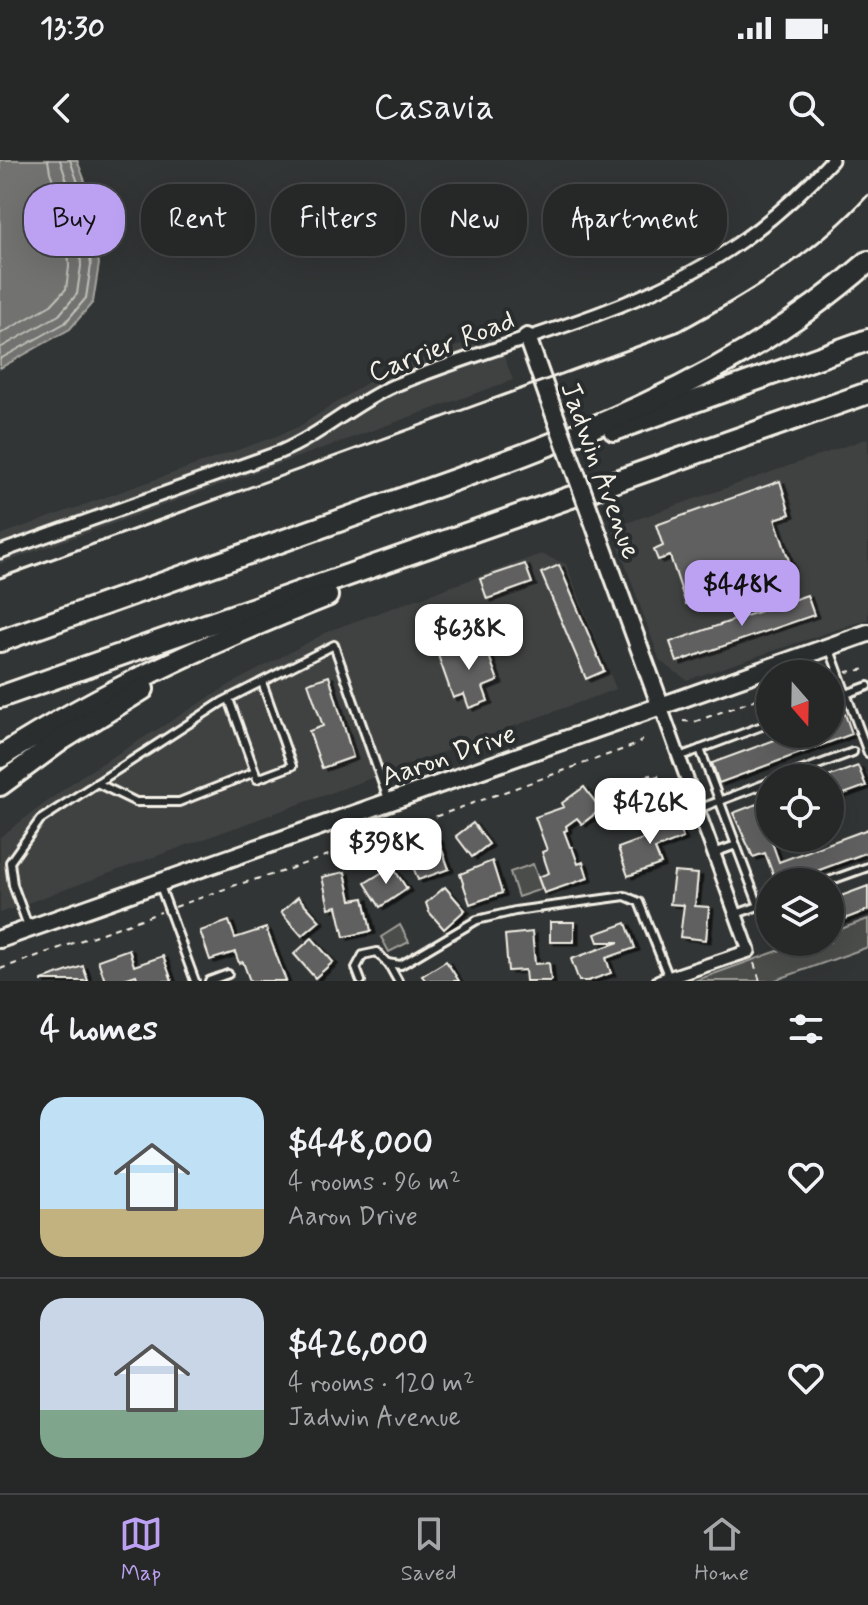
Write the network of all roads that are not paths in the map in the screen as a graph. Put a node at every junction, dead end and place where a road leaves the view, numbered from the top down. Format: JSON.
{"nodes":[{"id":1,"x":832,"y":160,"type":"edge"},
{"id":2,"x":868,"y":262,"type":"edge"},
{"id":3,"x":527,"y":337,"type":"junction"},
{"id":4,"x":868,"y":340,"type":"edge"},
{"id":5,"x":868,"y":393,"type":"edge"},
{"id":6,"x":511,"y":460,"type":"junction"},
{"id":7,"x":564,"y":499,"type":"junction"},
{"id":8,"x":0,"y":552,"type":"edge"},
{"id":9,"x":246,"y":629,"type":"junction"},
{"id":10,"x":868,"y":633,"type":"edge"},
{"id":11,"x":0,"y":639,"type":"edge"},
{"id":12,"x":829,"y":647,"type":"junction"},
{"id":13,"x":262,"y":682,"type":"junction"},
{"id":14,"x":868,"y":686,"type":"edge"},
{"id":15,"x":846,"y":694,"type":"junction"},
{"id":16,"x":0,"y":697,"type":"edge"},
{"id":17,"x":229,"y":699,"type":"junction"},
{"id":18,"x":661,"y":707,"type":"junction"},
{"id":19,"x":756,"y":728,"type":"edge"},
{"id":20,"x":867,"y":748,"type":"edge"},
{"id":21,"x":700,"y":749,"type":"junction"},
{"id":22,"x":853,"y":752,"type":"dead end"},
{"id":23,"x":0,"y":757,"type":"edge"},
{"id":24,"x":679,"y":757,"type":"junction"},
{"id":25,"x":820,"y":764,"type":"edge"},
{"id":26,"x":255,"y":772,"type":"junction"},
{"id":27,"x":97,"y":783,"type":"junction"},
{"id":28,"x":0,"y":785,"type":"edge"},
{"id":29,"x":756,"y":787,"type":"edge"},
{"id":30,"x":719,"y":801,"type":"junction"},
{"id":31,"x":389,"y":803,"type":"junction"},
{"id":32,"x":698,"y":809,"type":"junction"},
{"id":33,"x":736,"y":845,"type":"junction"},
{"id":34,"x":714,"y":853,"type":"junction"},
{"id":35,"x":868,"y":867,"type":"edge"},
{"id":36,"x":844,"y":876,"type":"edge"},
{"id":37,"x":159,"y":882,"type":"junction"},
{"id":38,"x":756,"y":898,"type":"edge"},
{"id":39,"x":756,"y":907,"type":"edge"},
{"id":40,"x":736,"y":914,"type":"junction"},
{"id":41,"x":29,"y":929,"type":"junction"},
{"id":42,"x":0,"y":939,"type":"edge"},
{"id":43,"x":387,"y":963,"type":"junction"},
{"id":44,"x":228,"y":974,"type":"dead end"},
{"id":45,"x":664,"y":979,"type":"edge"},
{"id":46,"x":195,"y":981,"type":"edge"},
{"id":47,"x":209,"y":981,"type":"edge"},
{"id":48,"x":361,"y":981,"type":"edge"},
{"id":49,"x":398,"y":981,"type":"edge"}],
"edges":[{"from":1,"to":3,"type":"street","name":"Carrier Road"},
{"from":2,"to":6,"type":"highway"},
{"from":3,"to":8,"type":"street","name":"Carrier Road"},
{"from":3,"to":18,"type":"street","name":"Jadwin Avenue","bridge":true},
{"from":4,"to":6,"type":"highway"},
{"from":5,"to":7,"type":"highway"},
{"from":6,"to":11,"type":"highway"},
{"from":7,"to":9,"type":"highway"},
{"from":7,"to":16,"type":"highway"},
{"from":9,"to":23,"type":"highway"},
{"from":9,"to":28,"type":"highway"},
{"from":10,"to":12,"type":"street","name":"Aaron Drive"},
{"from":12,"to":15,"type":"lane"},
{"from":12,"to":18,"type":"street","name":"Aaron Drive"},
{"from":13,"to":17,"type":"lane"},
{"from":13,"to":26,"type":"lane"},
{"from":13,"to":31,"type":"lane"},
{"from":14,"to":15,"type":"lane"},
{"from":15,"to":20,"type":"lane"},
{"from":17,"to":26,"type":"lane"},
{"from":17,"to":27,"type":"lane"},
{"from":18,"to":24,"type":"street","name":"Jadwin Avenue"},
{"from":18,"to":31,"type":"street","name":"Aaron Drive"},
{"from":19,"to":21,"type":"lane"},
{"from":21,"to":24,"type":"lane"},
{"from":21,"to":30,"type":"lane"},
{"from":22,"to":25,"type":"lane"},
{"from":24,"to":32,"type":"street","name":"Jadwin Avenue"},
{"from":26,"to":27,"type":"lane"},
{"from":27,"to":41,"type":"lane"},
{"from":29,"to":30,"type":"lane"},
{"from":30,"to":32,"type":"lane"},
{"from":30,"to":33,"type":"lane"},
{"from":31,"to":37,"type":"street","name":"Aaron Drive"},
{"from":32,"to":34,"type":"street","name":"Jadwin Avenue"},
{"from":33,"to":34,"type":"lane"},
{"from":33,"to":38,"type":"lane"},
{"from":34,"to":40,"type":"street","name":"Jadwin Avenue"},
{"from":35,"to":36,"type":"lane"},
{"from":37,"to":41,"type":"street","name":"Aaron Drive"},
{"from":37,"to":46,"type":"lane"},
{"from":39,"to":40,"type":"lane"},
{"from":40,"to":45,"type":"street","name":"Jadwin Avenue"},
{"from":41,"to":42,"type":"street","name":"Aaron Drive"},
{"from":43,"to":45,"type":"lane"},
{"from":43,"to":48,"type":"lane"},
{"from":43,"to":49,"type":"lane"},
{"from":44,"to":47,"type":"lane"}]}
